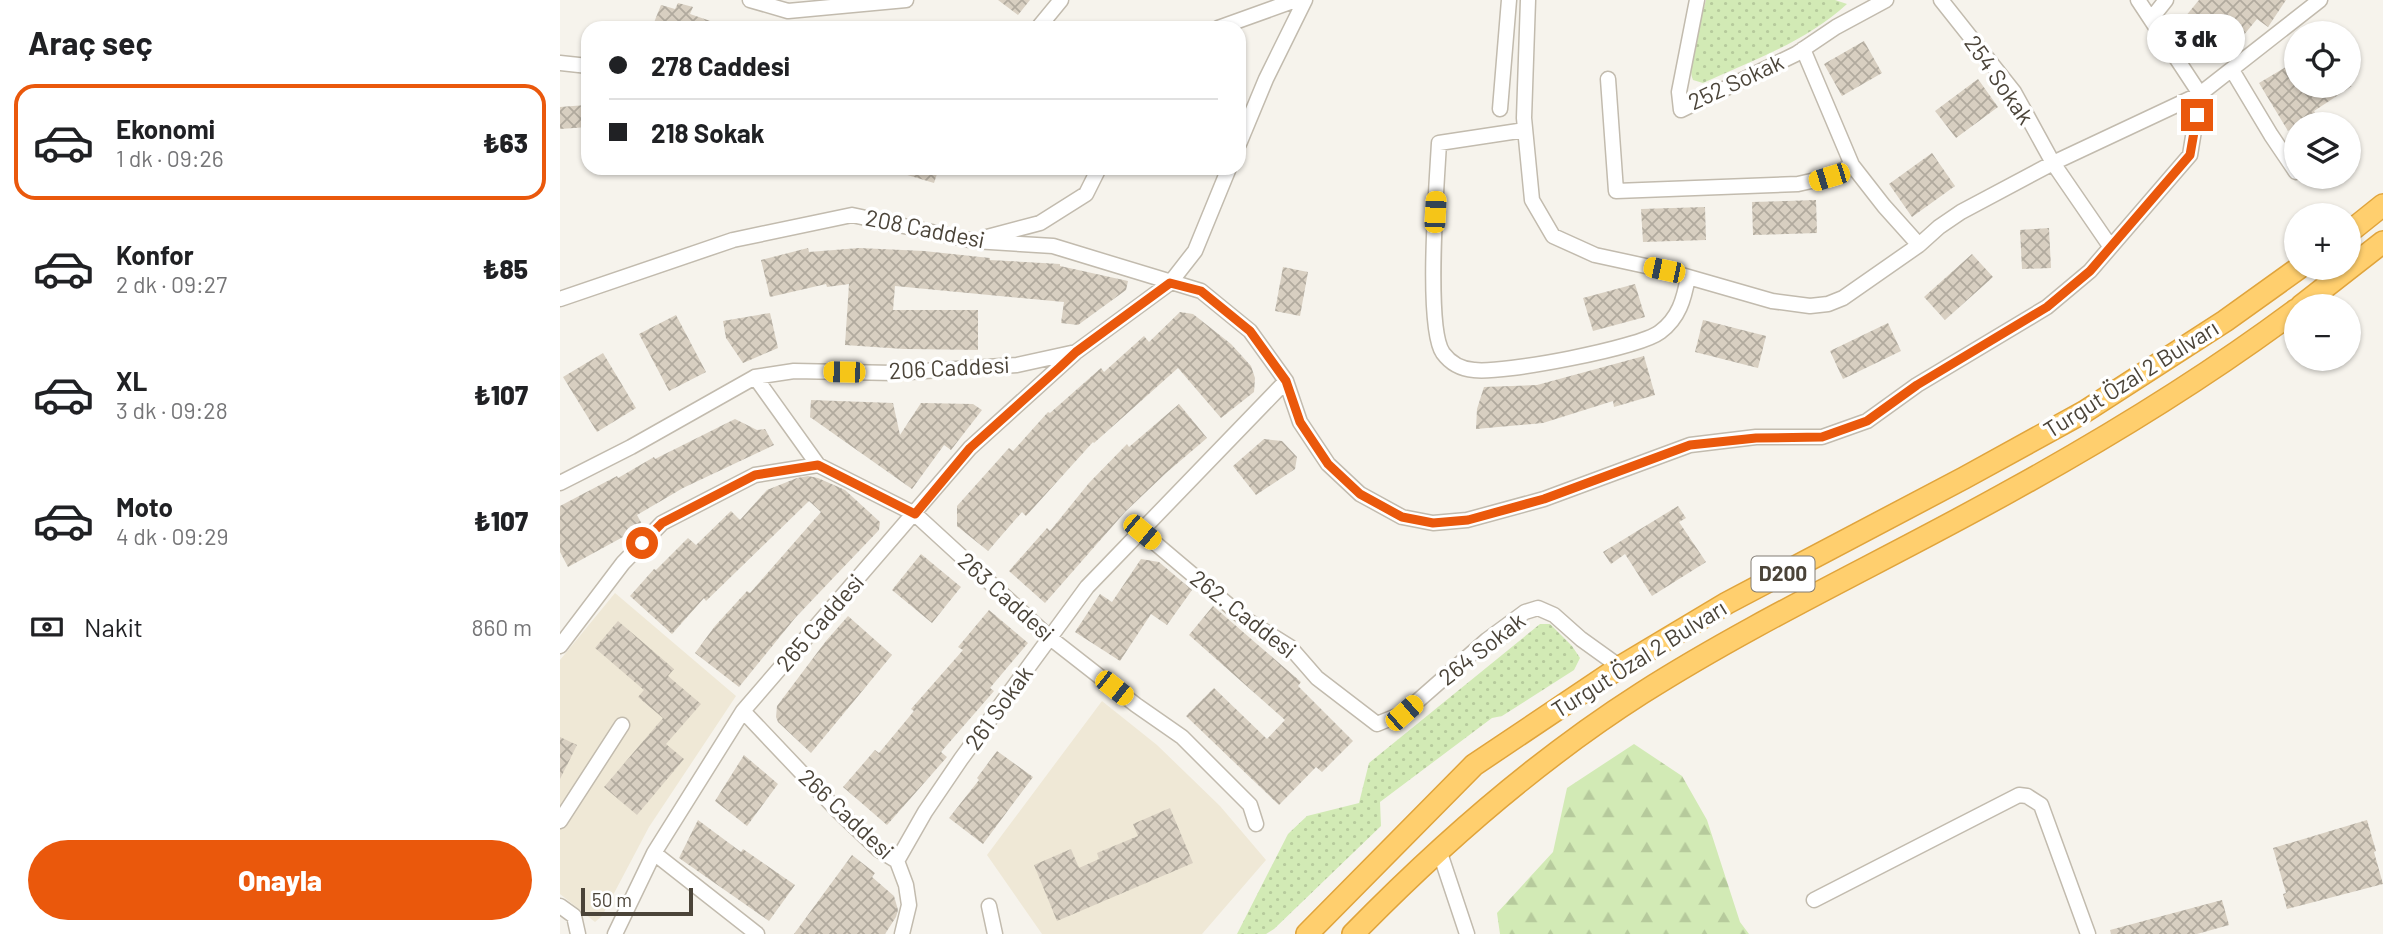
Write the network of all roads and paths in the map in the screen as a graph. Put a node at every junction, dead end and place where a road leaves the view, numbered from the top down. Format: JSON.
{"nodes":[{"id":1,"x":750,"y":0,"type":"edge"},
{"id":2,"x":906,"y":0,"type":"edge"},
{"id":3,"x":1061,"y":0,"type":"edge"},
{"id":4,"x":1296,"y":0,"type":"edge"},
{"id":5,"x":1305,"y":0,"type":"edge"},
{"id":6,"x":1509,"y":0,"type":"edge"},
{"id":7,"x":1528,"y":0,"type":"edge"},
{"id":8,"x":1697,"y":0,"type":"edge"},
{"id":9,"x":1886,"y":0,"type":"edge"},
{"id":10,"x":1941,"y":0,"type":"edge"},
{"id":11,"x":2138,"y":0,"type":"edge"},
{"id":12,"x":2166,"y":0,"type":"edge"},
{"id":13,"x":2320,"y":0,"type":"edge"},
{"id":14,"x":2151,"y":19,"type":"junction"},
{"id":15,"x":1044,"y":21,"type":"edge"},
{"id":16,"x":1238,"y":21,"type":"edge"},
{"id":17,"x":1803,"y":49,"type":"junction"},
{"id":18,"x":560,"y":63,"type":"edge"},
{"id":19,"x":581,"y":65,"type":"edge"},
{"id":20,"x":2232,"y":70,"type":"junction"},
{"id":21,"x":1608,"y":79,"type":"dead end"},
{"id":22,"x":2200,"y":94,"type":"junction"},
{"id":23,"x":1500,"y":109,"type":"dead end"},
{"id":24,"x":1246,"y":127,"type":"edge"},
{"id":25,"x":1525,"y":130,"type":"junction"},
{"id":26,"x":2284,"y":154,"type":"edge"},
{"id":27,"x":2053,"y":163,"type":"junction"},
{"id":28,"x":1852,"y":165,"type":"junction"},
{"id":29,"x":1096,"y":175,"type":"edge"},
{"id":30,"x":1226,"y":175,"type":"edge"},
{"id":31,"x":2383,"y":205,"type":"edge"},
{"id":32,"x":2361,"y":223,"type":"edge"},
{"id":33,"x":974,"y":241,"type":"junction"},
{"id":34,"x":2383,"y":242,"type":"edge"},
{"id":35,"x":1919,"y":245,"type":"junction"},
{"id":36,"x":2110,"y":246,"type":"junction"},
{"id":37,"x":1688,"y":277,"type":"junction"},
{"id":38,"x":2284,"y":279,"type":"edge"},
{"id":39,"x":1170,"y":283,"type":"junction"},
{"id":40,"x":2316,"y":294,"type":"edge"},
{"id":41,"x":560,"y":299,"type":"edge"},
{"id":42,"x":2284,"y":318,"type":"edge"},
{"id":43,"x":1076,"y":352,"type":"junction"},
{"id":44,"x":755,"y":377,"type":"junction"},
{"id":45,"x":1286,"y":381,"type":"junction"},
{"id":46,"x":818,"y":465,"type":"junction"},
{"id":47,"x":560,"y":483,"type":"edge"},
{"id":48,"x":915,"y":514,"type":"junction"},
{"id":49,"x":1142,"y":532,"type":"junction"},
{"id":50,"x":1049,"y":637,"type":"junction"},
{"id":51,"x":560,"y":646,"type":"edge"},
{"id":52,"x":1620,"y":667,"type":"junction"},
{"id":53,"x":743,"y":711,"type":"junction"},
{"id":54,"x":1377,"y":724,"type":"joint"},
{"id":55,"x":622,"y":725,"type":"dead end"},
{"id":56,"x":560,"y":821,"type":"edge"},
{"id":57,"x":1256,"y":824,"type":"dead end"},
{"id":58,"x":1439,"y":850,"type":"junction"},
{"id":59,"x":654,"y":853,"type":"junction"},
{"id":60,"x":897,"y":861,"type":"junction"},
{"id":61,"x":1814,"y":900,"type":"dead end"},
{"id":62,"x":560,"y":906,"type":"edge"},
{"id":63,"x":989,"y":906,"type":"dead end"},
{"id":64,"x":578,"y":934,"type":"edge"},
{"id":65,"x":615,"y":934,"type":"edge"},
{"id":66,"x":757,"y":934,"type":"edge"},
{"id":67,"x":902,"y":934,"type":"edge"},
{"id":68,"x":995,"y":934,"type":"edge"},
{"id":69,"x":1307,"y":934,"type":"edge"},
{"id":70,"x":1353,"y":934,"type":"edge"},
{"id":71,"x":1466,"y":934,"type":"edge"},
{"id":72,"x":2088,"y":934,"type":"edge"}],
"edges":[{"from":1,"to":2,"type":"street"},
{"from":3,"to":15,"type":"street"},
{"from":4,"to":16,"type":"street"},
{"from":5,"to":24,"type":"street"},
{"from":6,"to":23,"type":"street"},
{"from":7,"to":25,"type":"street"},
{"from":8,"to":17,"type":"street","name":"252 Sokak"},
{"from":9,"to":17,"type":"street","name":"252 Sokak"},
{"from":10,"to":27,"type":"street","name":"254 Sokak"},
{"from":11,"to":14,"type":"street"},
{"from":12,"to":14,"type":"street"},
{"from":13,"to":20,"type":"street"},
{"from":14,"to":22,"type":"street"},
{"from":17,"to":28,"type":"street"},
{"from":18,"to":19,"type":"street"},
{"from":20,"to":22,"type":"street"},
{"from":20,"to":26,"type":"street"},
{"from":21,"to":28,"type":"street"},
{"from":22,"to":27,"type":"street"},
{"from":22,"to":36,"type":"street","name":"208 Caddesi"},
{"from":25,"to":37,"type":"street"},
{"from":25,"to":37,"type":"street"},
{"from":27,"to":35,"type":"street"},
{"from":27,"to":36,"type":"street","name":"254 Sokak"},
{"from":28,"to":35,"type":"street"},
{"from":29,"to":33,"type":"street"},
{"from":30,"to":39,"type":"street","name":"206 Caddesi"},
{"from":31,"to":32,"type":"highway"},
{"from":33,"to":39,"type":"street","name":"208 Caddesi"},
{"from":33,"to":41,"type":"street","name":"208 Caddesi"},
{"from":34,"to":40,"type":"highway"},
{"from":35,"to":37,"type":"street"},
{"from":36,"to":45,"type":"street","name":"208 Caddesi"},
{"from":38,"to":52,"type":"highway","name":"Turgut Özal 2 Bulvarı","number":"D200"},
{"from":39,"to":43,"type":"street","name":"206 Caddesi"},
{"from":39,"to":45,"type":"street","name":"208 Caddesi"},
{"from":42,"to":58,"type":"highway","name":"Turgut Özal 2 Bulvarı","number":"D200"},
{"from":43,"to":44,"type":"street","name":"206 Caddesi"},
{"from":43,"to":48,"type":"street","name":"265 Caddesi"},
{"from":44,"to":46,"type":"street","name":"263 Caddesi"},
{"from":44,"to":47,"type":"street","name":"206 Caddesi"},
{"from":45,"to":49,"type":"street","name":"261 Sokak"},
{"from":46,"to":48,"type":"street","name":"263 Caddesi"},
{"from":46,"to":51,"type":"street"},
{"from":48,"to":50,"type":"street","name":"263 Caddesi"},
{"from":48,"to":53,"type":"street","name":"265 Caddesi"},
{"from":49,"to":50,"type":"street","name":"261 Sokak"},
{"from":49,"to":54,"type":"street","name":"262. Caddesi"},
{"from":50,"to":57,"type":"street","name":"263 Caddesi"},
{"from":50,"to":60,"type":"street","name":"261 Sokak"},
{"from":52,"to":54,"type":"street","name":"264 Sokak"},
{"from":52,"to":69,"type":"highway","name":"Turgut Özal 2 Bulvarı","number":"D200"},
{"from":53,"to":59,"type":"street","name":"265 Caddesi"},
{"from":53,"to":60,"type":"street","name":"266 Caddesi"},
{"from":55,"to":56,"type":"street"},
{"from":58,"to":70,"type":"highway","name":"Turgut Özal 2 Bulvarı","number":"D200"},
{"from":58,"to":71,"type":"street"},
{"from":59,"to":65,"type":"street","name":"265 Caddesi"},
{"from":59,"to":66,"type":"street"},
{"from":60,"to":67,"type":"street","name":"266 Caddesi"},
{"from":61,"to":72,"type":"street"},
{"from":62,"to":64,"type":"street"},
{"from":63,"to":68,"type":"street"}]}
